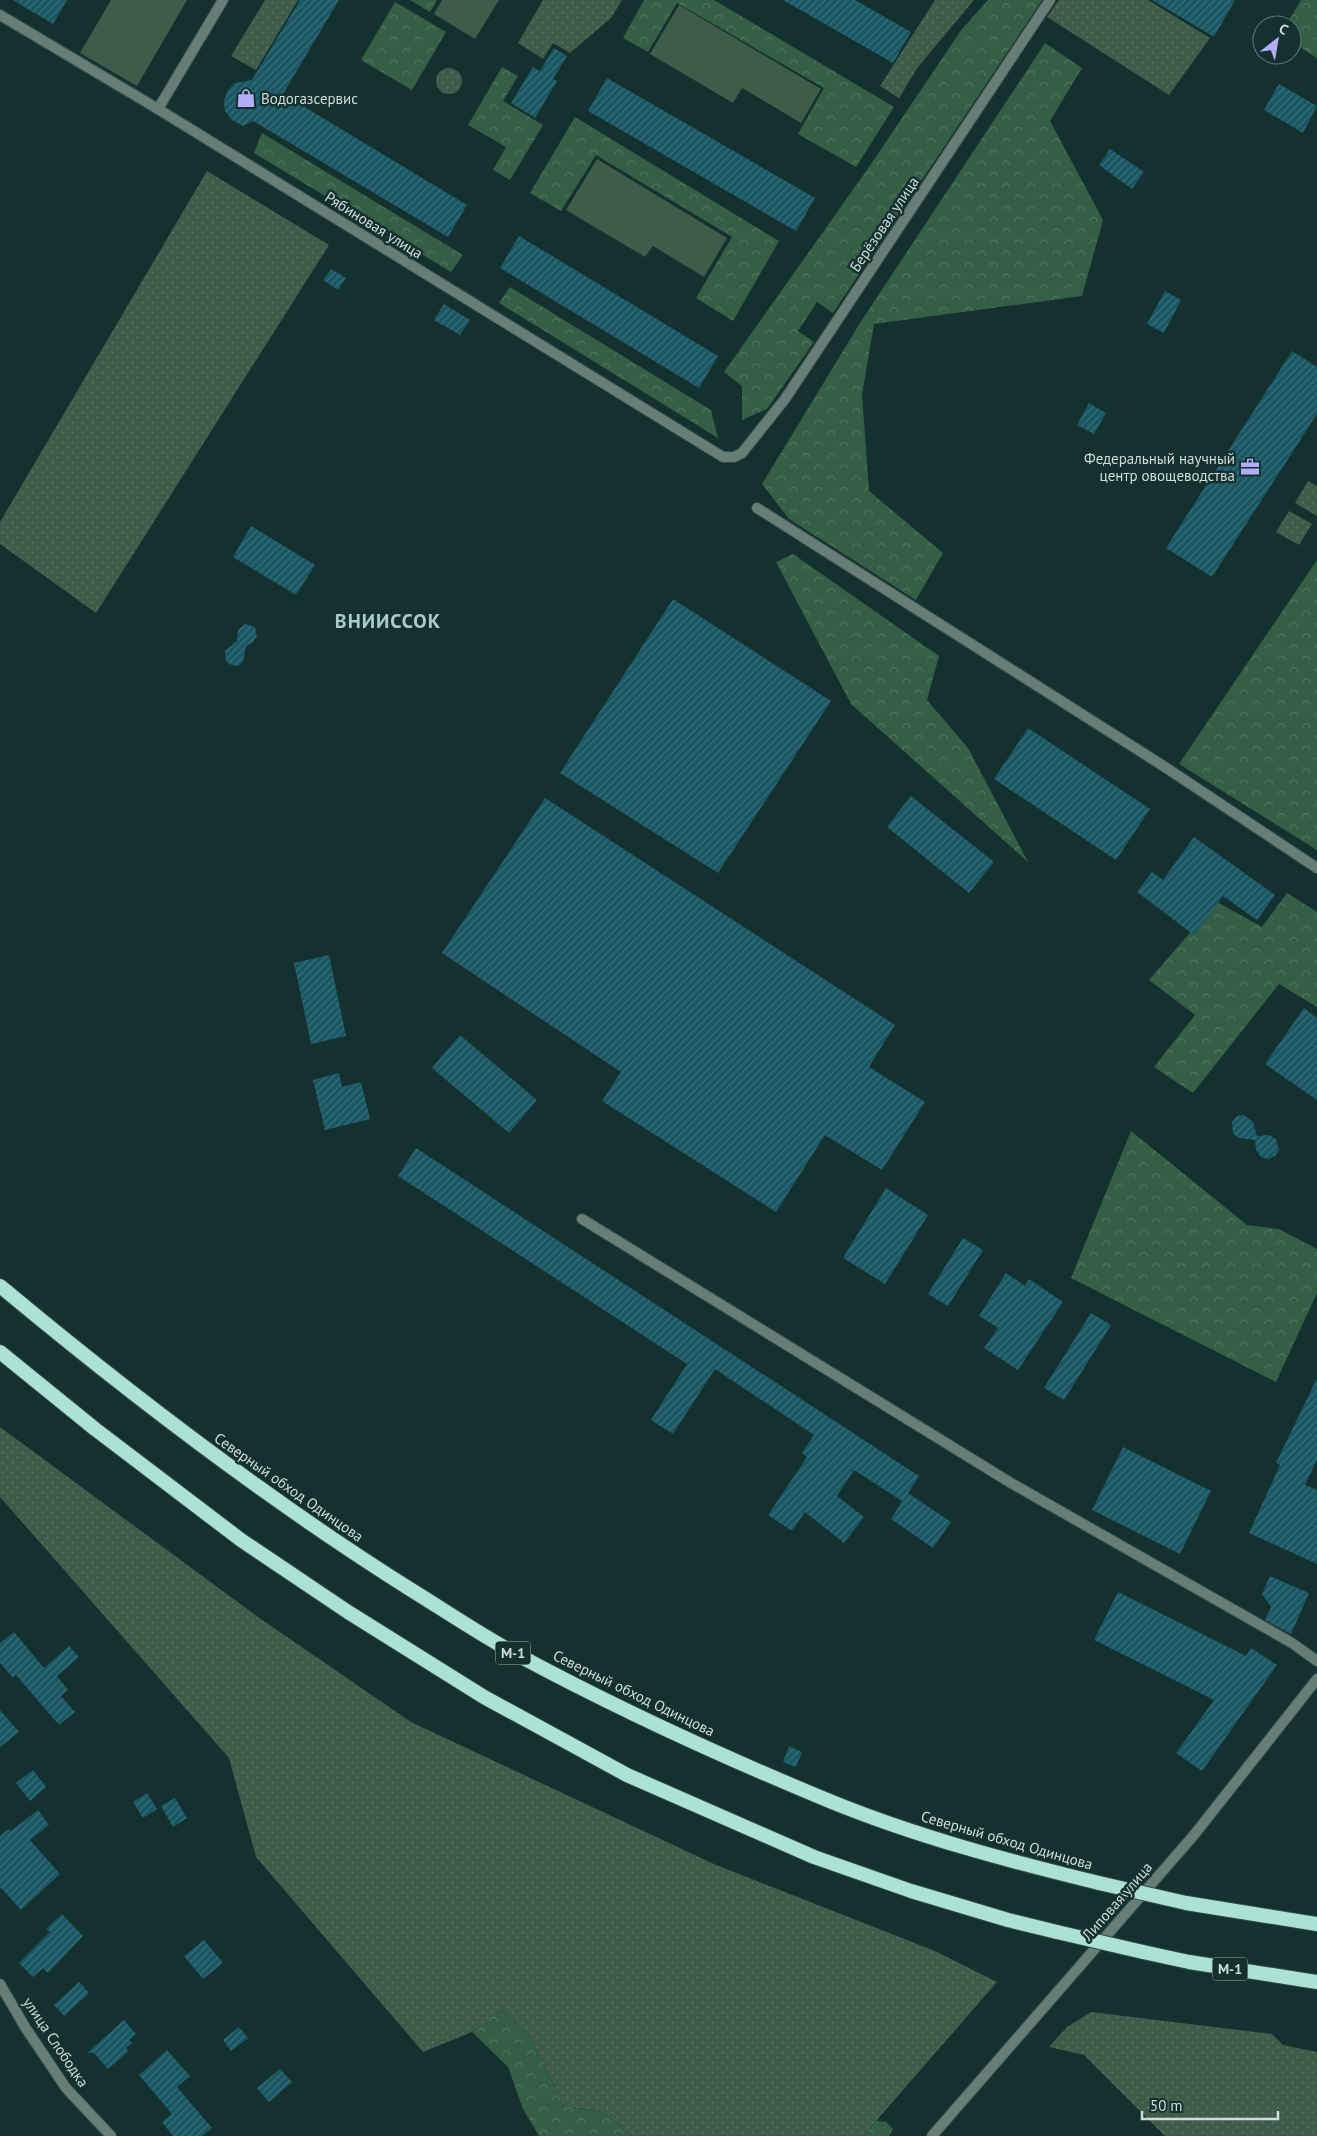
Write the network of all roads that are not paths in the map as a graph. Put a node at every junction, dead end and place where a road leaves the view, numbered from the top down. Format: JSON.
{"nodes":[{"id":1,"x":223,"y":0,"type":"edge"},
{"id":2,"x":1050,"y":0,"type":"edge"},
{"id":3,"x":0,"y":15,"type":"edge"},
{"id":4,"x":158,"y":109,"type":"junction"},
{"id":5,"x":734,"y":457,"type":"joint"},
{"id":6,"x":757,"y":508,"type":"dead end"},
{"id":7,"x":1317,"y":868,"type":"edge"},
{"id":8,"x":582,"y":1219,"type":"dead end"},
{"id":9,"x":0,"y":1286,"type":"edge"},
{"id":10,"x":0,"y":1352,"type":"edge"},
{"id":11,"x":1317,"y":1661,"type":"edge"},
{"id":12,"x":1317,"y":1679,"type":"edge"},
{"id":13,"x":1317,"y":1924,"type":"edge"},
{"id":14,"x":1317,"y":1982,"type":"edge"},
{"id":15,"x":0,"y":1984,"type":"edge"},
{"id":16,"x":111,"y":2136,"type":"edge"},
{"id":17,"x":932,"y":2136,"type":"edge"}],
"edges":[{"from":1,"to":4,"type":"street"},
{"from":2,"to":5,"type":"street","name":"Берёзовая улица"},
{"from":3,"to":4,"type":"street","name":"Рябиновая улица"},
{"from":4,"to":5,"type":"street","name":"Рябиновая улица"},
{"from":6,"to":7,"type":"street"},
{"from":8,"to":11,"type":"street"},
{"from":9,"to":13,"type":"highway","name":"Северный обход Одинцова","number":"М-1","bridge":true},
{"from":10,"to":14,"type":"highway","number":"М-1","bridge":true},
{"from":12,"to":17,"type":"street","name":"Липовая улица"},
{"from":15,"to":16,"type":"street","name":"улица Слободка"}]}
